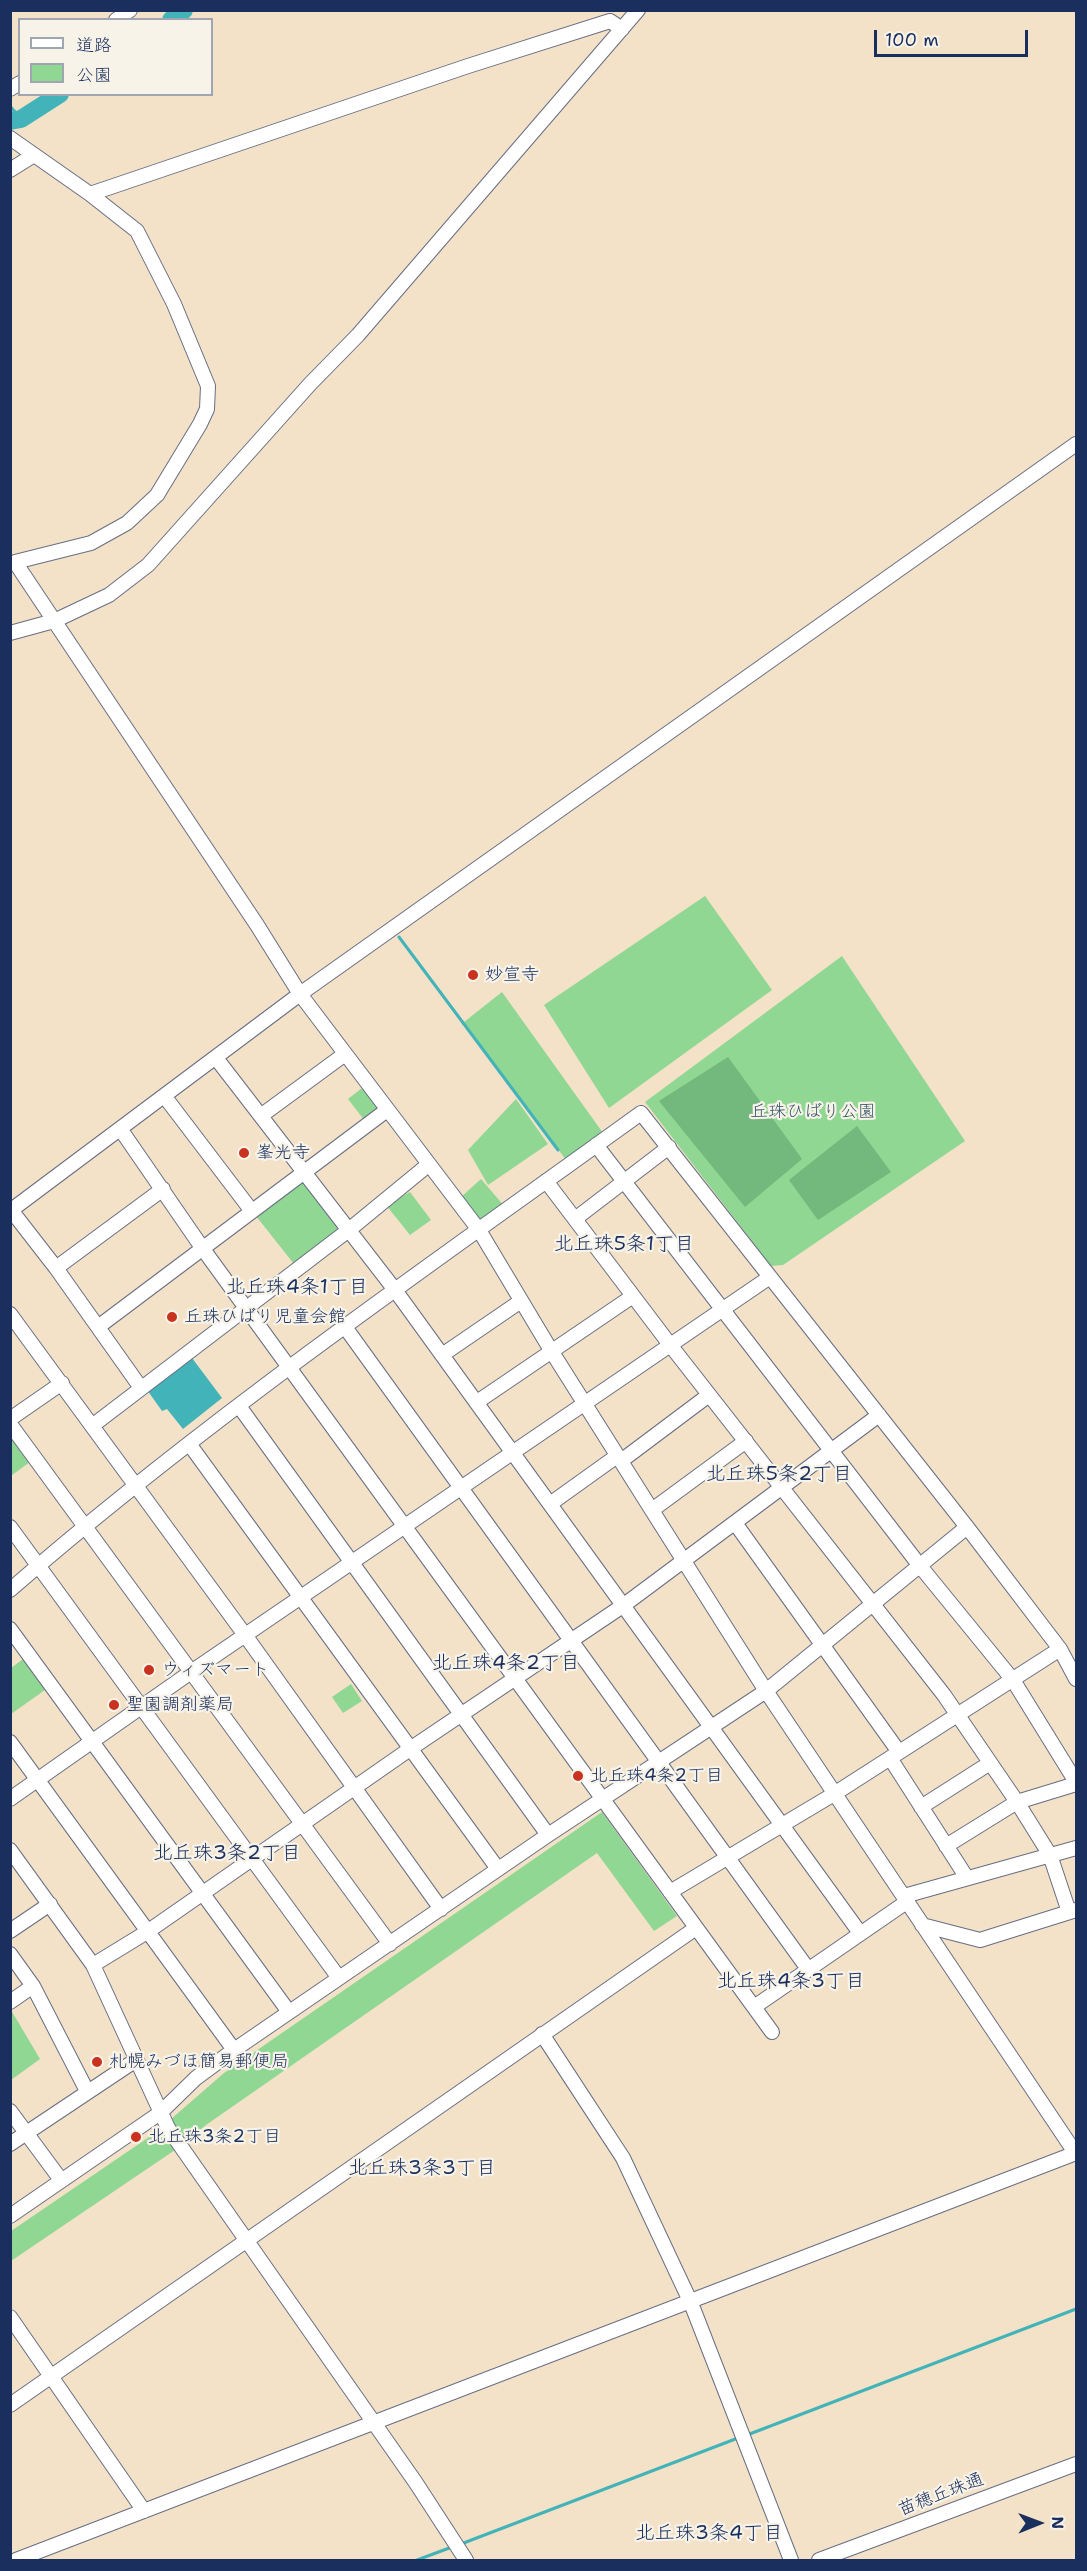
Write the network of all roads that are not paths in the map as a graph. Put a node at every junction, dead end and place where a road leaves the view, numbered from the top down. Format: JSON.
{"nodes":[{"id":1,"x":638,"y":10,"type":"edge"},
{"id":2,"x":622,"y":29,"type":"junction"},
{"id":3,"x":10,"y":138,"type":"edge"},
{"id":4,"x":29,"y":152,"type":"junction"},
{"id":5,"x":10,"y":171,"type":"edge"},
{"id":6,"x":90,"y":194,"type":"junction"},
{"id":7,"x":1077,"y":444,"type":"edge"},
{"id":8,"x":13,"y":561,"type":"edge"},
{"id":9,"x":54,"y":621,"type":"junction"},
{"id":10,"x":10,"y":633,"type":"edge"},
{"id":11,"x":300,"y":994,"type":"junction"},
{"id":12,"x":345,"y":1054,"type":"junction"},
{"id":13,"x":216,"y":1058,"type":"junction"},
{"id":14,"x":165,"y":1097,"type":"junction"},
{"id":15,"x":387,"y":1110,"type":"junction"},
{"id":16,"x":261,"y":1115,"type":"junction"},
{"id":17,"x":121,"y":1130,"type":"junction"},
{"id":18,"x":596,"y":1145,"type":"junction"},
{"id":19,"x":669,"y":1147,"type":"junction"},
{"id":20,"x":428,"y":1165,"type":"junction"},
{"id":21,"x":305,"y":1170,"type":"junction"},
{"id":22,"x":546,"y":1181,"type":"junction"},
{"id":23,"x":624,"y":1181,"type":"junction"},
{"id":24,"x":163,"y":1189,"type":"junction"},
{"id":25,"x":251,"y":1210,"type":"junction"},
{"id":26,"x":11,"y":1211,"type":"edge"},
{"id":27,"x":574,"y":1219,"type":"junction"},
{"id":28,"x":350,"y":1229,"type":"junction"},
{"id":29,"x":479,"y":1230,"type":"junction"},
{"id":30,"x":203,"y":1249,"type":"junction"},
{"id":31,"x":56,"y":1268,"type":"junction"},
{"id":32,"x":770,"y":1277,"type":"junction"},
{"id":33,"x":396,"y":1290,"type":"junction"},
{"id":34,"x":633,"y":1296,"type":"junction"},
{"id":35,"x":521,"y":1301,"type":"junction"},
{"id":36,"x":247,"y":1308,"type":"junction"},
{"id":37,"x":723,"y":1310,"type":"junction"},
{"id":38,"x":10,"y":1314,"type":"edge"},
{"id":39,"x":98,"y":1327,"type":"junction"},
{"id":40,"x":345,"y":1327,"type":"junction"},
{"id":41,"x":671,"y":1346,"type":"junction"},
{"id":42,"x":552,"y":1352,"type":"junction"},
{"id":43,"x":442,"y":1355,"type":"junction"},
{"id":44,"x":290,"y":1366,"type":"junction"},
{"id":45,"x":62,"y":1383,"type":"junction"},
{"id":46,"x":141,"y":1388,"type":"junction"},
{"id":47,"x":709,"y":1395,"type":"junction"},
{"id":48,"x":477,"y":1402,"type":"junction"},
{"id":49,"x":585,"y":1405,"type":"junction"},
{"id":50,"x":239,"y":1406,"type":"junction"},
{"id":51,"x":879,"y":1415,"type":"junction"},
{"id":52,"x":10,"y":1421,"type":"edge"},
{"id":53,"x":92,"y":1426,"type":"junction"},
{"id":54,"x":746,"y":1441,"type":"junction"},
{"id":55,"x":190,"y":1445,"type":"junction"},
{"id":56,"x":832,"y":1452,"type":"junction"},
{"id":57,"x":513,"y":1453,"type":"junction"},
{"id":58,"x":619,"y":1459,"type":"junction"},
{"id":59,"x":136,"y":1487,"type":"junction"},
{"id":60,"x":460,"y":1488,"type":"junction"},
{"id":61,"x":782,"y":1488,"type":"junction"},
{"id":62,"x":550,"y":1504,"type":"junction"},
{"id":63,"x":652,"y":1510,"type":"junction"},
{"id":64,"x":735,"y":1523,"type":"junction"},
{"id":65,"x":406,"y":1525,"type":"junction"},
{"id":66,"x":87,"y":1526,"type":"junction"},
{"id":67,"x":10,"y":1527,"type":"edge"},
{"id":68,"x":967,"y":1527,"type":"junction"},
{"id":69,"x":351,"y":1562,"type":"junction"},
{"id":70,"x":684,"y":1562,"type":"junction"},
{"id":71,"x":39,"y":1566,"type":"junction"},
{"id":72,"x":920,"y":1566,"type":"junction"},
{"id":73,"x":10,"y":1590,"type":"edge"},
{"id":74,"x":300,"y":1597,"type":"junction"},
{"id":75,"x":624,"y":1605,"type":"junction"},
{"id":76,"x":874,"y":1606,"type":"junction"},
{"id":77,"x":10,"y":1629,"type":"edge"},
{"id":78,"x":245,"y":1635,"type":"junction"},
{"id":79,"x":571,"y":1640,"type":"junction"},
{"id":80,"x":822,"y":1646,"type":"junction"},
{"id":81,"x":1060,"y":1649,"type":"junction"},
{"id":82,"x":191,"y":1672,"type":"junction"},
{"id":83,"x":515,"y":1678,"type":"junction"},
{"id":84,"x":1077,"y":1679,"type":"edge"},
{"id":85,"x":1013,"y":1680,"type":"junction"},
{"id":86,"x":766,"y":1691,"type":"junction"},
{"id":87,"x":140,"y":1707,"type":"junction"},
{"id":88,"x":462,"y":1715,"type":"junction"},
{"id":89,"x":958,"y":1715,"type":"junction"},
{"id":90,"x":713,"y":1727,"type":"junction"},
{"id":91,"x":91,"y":1740,"type":"junction"},
{"id":92,"x":10,"y":1742,"type":"edge"},
{"id":93,"x":410,"y":1749,"type":"junction"},
{"id":94,"x":895,"y":1755,"type":"junction"},
{"id":95,"x":660,"y":1762,"type":"junction"},
{"id":96,"x":990,"y":1763,"type":"junction"},
{"id":97,"x":37,"y":1779,"type":"junction"},
{"id":98,"x":1077,"y":1783,"type":"edge"},
{"id":99,"x":356,"y":1788,"type":"junction"},
{"id":100,"x":834,"y":1794,"type":"junction"},
{"id":101,"x":10,"y":1799,"type":"edge"},
{"id":102,"x":602,"y":1799,"type":"junction"},
{"id":103,"x":1017,"y":1802,"type":"junction"},
{"id":104,"x":921,"y":1807,"type":"junction"},
{"id":105,"x":304,"y":1823,"type":"junction"},
{"id":106,"x":783,"y":1824,"type":"junction"},
{"id":107,"x":548,"y":1835,"type":"junction"},
{"id":108,"x":946,"y":1846,"type":"junction"},
{"id":109,"x":1077,"y":1848,"type":"edge"},
{"id":110,"x":10,"y":1850,"type":"edge"},
{"id":111,"x":1050,"y":1855,"type":"junction"},
{"id":112,"x":253,"y":1857,"type":"junction"},
{"id":113,"x":728,"y":1857,"type":"junction"},
{"id":114,"x":498,"y":1869,"type":"junction"},
{"id":115,"x":967,"y":1878,"type":"junction"},
{"id":116,"x":670,"y":1892,"type":"junction"},
{"id":117,"x":203,"y":1893,"type":"junction"},
{"id":118,"x":906,"y":1899,"type":"junction"},
{"id":119,"x":50,"y":1904,"type":"junction"},
{"id":120,"x":441,"y":1909,"type":"junction"},
{"id":121,"x":1073,"y":1911,"type":"edge"},
{"id":122,"x":922,"y":1925,"type":"junction"},
{"id":123,"x":696,"y":1928,"type":"junction"},
{"id":124,"x":10,"y":1931,"type":"edge"},
{"id":125,"x":147,"y":1932,"type":"junction"},
{"id":126,"x":860,"y":1933,"type":"junction"},
{"id":127,"x":390,"y":1944,"type":"junction"},
{"id":128,"x":10,"y":1954,"type":"edge"},
{"id":129,"x":93,"y":1965,"type":"junction"},
{"id":130,"x":808,"y":1969,"type":"junction"},
{"id":131,"x":339,"y":1978,"type":"junction"},
{"id":132,"x":33,"y":1986,"type":"junction"},
{"id":133,"x":10,"y":2002,"type":"edge"},
{"id":134,"x":753,"y":2007,"type":"junction"},
{"id":135,"x":289,"y":2012,"type":"junction"},
{"id":136,"x":772,"y":2032,"type":"dead end"},
{"id":137,"x":542,"y":2034,"type":"junction"},
{"id":138,"x":234,"y":2050,"type":"junction"},
{"id":139,"x":136,"y":2060,"type":"junction"},
{"id":140,"x":87,"y":2091,"type":"junction"},
{"id":141,"x":10,"y":2111,"type":"edge"},
{"id":142,"x":160,"y":2113,"type":"junction"},
{"id":143,"x":26,"y":2133,"type":"junction"},
{"id":144,"x":10,"y":2144,"type":"edge"},
{"id":145,"x":1076,"y":2154,"type":"edge"},
{"id":146,"x":61,"y":2180,"type":"junction"},
{"id":147,"x":10,"y":2216,"type":"edge"},
{"id":148,"x":248,"y":2241,"type":"junction"},
{"id":149,"x":692,"y":2303,"type":"junction"},
{"id":150,"x":10,"y":2317,"type":"edge"},
{"id":151,"x":52,"y":2376,"type":"junction"},
{"id":152,"x":10,"y":2405,"type":"edge"},
{"id":153,"x":375,"y":2424,"type":"junction"},
{"id":154,"x":1077,"y":2464,"type":"edge"},
{"id":155,"x":144,"y":2511,"type":"junction"},
{"id":156,"x":465,"y":2559,"type":"edge"},
{"id":157,"x":16,"y":2560,"type":"edge"},
{"id":158,"x":791,"y":2560,"type":"edge"},
{"id":159,"x":819,"y":2560,"type":"edge"}],
"edges":[{"from":1,"to":2,"type":"street"},
{"from":2,"to":6,"type":"street"},
{"from":2,"to":9,"type":"street"},
{"from":3,"to":4,"type":"street"},
{"from":4,"to":5,"type":"street"},
{"from":4,"to":6,"type":"street"},
{"from":6,"to":8,"type":"street"},
{"from":7,"to":11,"type":"street"},
{"from":8,"to":9,"type":"street"},
{"from":9,"to":10,"type":"street"},
{"from":9,"to":11,"type":"street"},
{"from":11,"to":12,"type":"street"},
{"from":11,"to":13,"type":"street"},
{"from":12,"to":15,"type":"street"},
{"from":12,"to":16,"type":"street"},
{"from":13,"to":14,"type":"street"},
{"from":13,"to":16,"type":"street"},
{"from":14,"to":17,"type":"street"},
{"from":14,"to":25,"type":"street"},
{"from":15,"to":20,"type":"street"},
{"from":15,"to":21,"type":"street"},
{"from":16,"to":21,"type":"street"},
{"from":17,"to":24,"type":"street"},
{"from":17,"to":26,"type":"street"},
{"from":18,"to":19,"type":"street"},
{"from":18,"to":22,"type":"street"},
{"from":18,"to":23,"type":"street"},
{"from":19,"to":23,"type":"street"},
{"from":19,"to":32,"type":"street"},
{"from":20,"to":28,"type":"street"},
{"from":20,"to":29,"type":"street"},
{"from":21,"to":25,"type":"street"},
{"from":21,"to":28,"type":"street"},
{"from":22,"to":27,"type":"street"},
{"from":22,"to":29,"type":"street"},
{"from":23,"to":27,"type":"street"},
{"from":23,"to":37,"type":"street"},
{"from":24,"to":30,"type":"street"},
{"from":24,"to":31,"type":"street"},
{"from":25,"to":30,"type":"street"},
{"from":26,"to":31,"type":"street"},
{"from":27,"to":34,"type":"street"},
{"from":28,"to":33,"type":"street"},
{"from":28,"to":36,"type":"street"},
{"from":29,"to":33,"type":"street"},
{"from":29,"to":35,"type":"street"},
{"from":30,"to":36,"type":"street"},
{"from":30,"to":39,"type":"street"},
{"from":31,"to":39,"type":"street"},
{"from":32,"to":37,"type":"street"},
{"from":32,"to":51,"type":"street"},
{"from":33,"to":40,"type":"street"},
{"from":33,"to":43,"type":"street"},
{"from":34,"to":41,"type":"street"},
{"from":34,"to":42,"type":"street"},
{"from":35,"to":42,"type":"street"},
{"from":35,"to":43,"type":"street"},
{"from":36,"to":44,"type":"street"},
{"from":36,"to":46,"type":"street"},
{"from":37,"to":41,"type":"street"},
{"from":37,"to":56,"type":"street"},
{"from":38,"to":45,"type":"street"},
{"from":39,"to":46,"type":"street"},
{"from":40,"to":44,"type":"street"},
{"from":40,"to":60,"type":"street"},
{"from":41,"to":47,"type":"street"},
{"from":41,"to":49,"type":"street"},
{"from":42,"to":48,"type":"street"},
{"from":42,"to":49,"type":"street"},
{"from":43,"to":48,"type":"street"},
{"from":44,"to":50,"type":"street"},
{"from":44,"to":65,"type":"street"},
{"from":45,"to":52,"type":"street"},
{"from":45,"to":53,"type":"street"},
{"from":46,"to":53,"type":"street"},
{"from":47,"to":54,"type":"street"},
{"from":47,"to":58,"type":"street"},
{"from":48,"to":57,"type":"street"},
{"from":49,"to":57,"type":"street"},
{"from":49,"to":58,"type":"street"},
{"from":50,"to":55,"type":"street"},
{"from":50,"to":69,"type":"street"},
{"from":51,"to":56,"type":"street"},
{"from":51,"to":68,"type":"street"},
{"from":52,"to":66,"type":"street"},
{"from":53,"to":59,"type":"street"},
{"from":54,"to":61,"type":"street"},
{"from":54,"to":63,"type":"street"},
{"from":55,"to":59,"type":"street"},
{"from":55,"to":74,"type":"street"},
{"from":56,"to":61,"type":"street"},
{"from":56,"to":72,"type":"street"},
{"from":57,"to":60,"type":"street"},
{"from":57,"to":62,"type":"street"},
{"from":58,"to":62,"type":"street"},
{"from":58,"to":63,"type":"street"},
{"from":59,"to":66,"type":"street"},
{"from":59,"to":78,"type":"street"},
{"from":60,"to":65,"type":"street"},
{"from":60,"to":79,"type":"street"},
{"from":61,"to":64,"type":"street"},
{"from":61,"to":76,"type":"street"},
{"from":62,"to":75,"type":"street"},
{"from":63,"to":70,"type":"street"},
{"from":64,"to":70,"type":"street"},
{"from":64,"to":80,"type":"street"},
{"from":65,"to":69,"type":"street"},
{"from":65,"to":83,"type":"street"},
{"from":66,"to":71,"type":"street"},
{"from":66,"to":82,"type":"street"},
{"from":67,"to":71,"type":"street"},
{"from":68,"to":72,"type":"street"},
{"from":68,"to":81,"type":"street"},
{"from":69,"to":74,"type":"street"},
{"from":69,"to":88,"type":"street"},
{"from":70,"to":75,"type":"street"},
{"from":70,"to":86,"type":"street"},
{"from":71,"to":73,"type":"street"},
{"from":71,"to":87,"type":"street"},
{"from":72,"to":76,"type":"street"},
{"from":72,"to":85,"type":"street"},
{"from":74,"to":78,"type":"street"},
{"from":74,"to":93,"type":"street"},
{"from":75,"to":79,"type":"street"},
{"from":75,"to":90,"type":"street"},
{"from":76,"to":80,"type":"street"},
{"from":76,"to":89,"type":"street"},
{"from":77,"to":91,"type":"street"},
{"from":78,"to":82,"type":"street"},
{"from":78,"to":99,"type":"street"},
{"from":79,"to":83,"type":"street"},
{"from":79,"to":95,"type":"street"},
{"from":80,"to":86,"type":"street"},
{"from":80,"to":94,"type":"street"},
{"from":81,"to":84,"type":"street"},
{"from":81,"to":85,"type":"street"},
{"from":82,"to":87,"type":"street"},
{"from":82,"to":105,"type":"street"},
{"from":83,"to":88,"type":"street"},
{"from":83,"to":102,"type":"street"},
{"from":85,"to":89,"type":"street"},
{"from":85,"to":98,"type":"street"},
{"from":86,"to":90,"type":"street"},
{"from":86,"to":100,"type":"street"},
{"from":87,"to":91,"type":"street"},
{"from":87,"to":112,"type":"street"},
{"from":88,"to":93,"type":"street"},
{"from":88,"to":107,"type":"street"},
{"from":89,"to":94,"type":"street"},
{"from":89,"to":96,"type":"street"},
{"from":90,"to":95,"type":"street"},
{"from":90,"to":106,"type":"street"},
{"from":91,"to":97,"type":"street"},
{"from":91,"to":117,"type":"street"},
{"from":92,"to":97,"type":"street"},
{"from":93,"to":99,"type":"street"},
{"from":93,"to":114,"type":"street"},
{"from":94,"to":100,"type":"street"},
{"from":94,"to":104,"type":"street"},
{"from":95,"to":102,"type":"street"},
{"from":95,"to":113,"type":"street"},
{"from":96,"to":103,"type":"street"},
{"from":96,"to":104,"type":"street"},
{"from":97,"to":101,"type":"street"},
{"from":97,"to":125,"type":"street"},
{"from":98,"to":103,"type":"street"},
{"from":99,"to":105,"type":"street"},
{"from":99,"to":120,"type":"street"},
{"from":100,"to":106,"type":"street"},
{"from":100,"to":118,"type":"street"},
{"from":102,"to":107,"type":"street"},
{"from":102,"to":116,"type":"street"},
{"from":103,"to":108,"type":"street"},
{"from":103,"to":111,"type":"street"},
{"from":104,"to":108,"type":"street"},
{"from":105,"to":112,"type":"street"},
{"from":105,"to":127,"type":"street"},
{"from":106,"to":113,"type":"street"},
{"from":106,"to":126,"type":"street"},
{"from":107,"to":114,"type":"street"},
{"from":108,"to":115,"type":"street"},
{"from":109,"to":111,"type":"street"},
{"from":110,"to":119,"type":"street"},
{"from":111,"to":115,"type":"street"},
{"from":111,"to":121,"type":"street"},
{"from":112,"to":117,"type":"street"},
{"from":112,"to":131,"type":"street"},
{"from":113,"to":116,"type":"street"},
{"from":113,"to":130,"type":"street"},
{"from":114,"to":120,"type":"street"},
{"from":115,"to":118,"type":"street"},
{"from":116,"to":123,"type":"street"},
{"from":117,"to":125,"type":"street"},
{"from":117,"to":135,"type":"street"},
{"from":118,"to":122,"type":"street"},
{"from":118,"to":126,"type":"street"},
{"from":119,"to":124,"type":"street"},
{"from":119,"to":129,"type":"street"},
{"from":120,"to":127,"type":"street"},
{"from":121,"to":122,"type":"street"},
{"from":122,"to":145,"type":"street"},
{"from":123,"to":134,"type":"street"},
{"from":123,"to":137,"type":"street"},
{"from":125,"to":129,"type":"street"},
{"from":125,"to":138,"type":"street"},
{"from":126,"to":130,"type":"street"},
{"from":127,"to":131,"type":"street"},
{"from":128,"to":132,"type":"street"},
{"from":129,"to":139,"type":"street"},
{"from":130,"to":134,"type":"street"},
{"from":131,"to":135,"type":"street"},
{"from":132,"to":133,"type":"street"},
{"from":132,"to":140,"type":"street"},
{"from":134,"to":136,"type":"street"},
{"from":135,"to":138,"type":"street"},
{"from":137,"to":148,"type":"street"},
{"from":137,"to":149,"type":"street"},
{"from":138,"to":142,"type":"street"},
{"from":139,"to":140,"type":"street"},
{"from":139,"to":142,"type":"street"},
{"from":140,"to":143,"type":"street"},
{"from":141,"to":143,"type":"street"},
{"from":142,"to":146,"type":"street"},
{"from":142,"to":148,"type":"street"},
{"from":143,"to":144,"type":"street"},
{"from":143,"to":146,"type":"street"},
{"from":145,"to":149,"type":"street"},
{"from":146,"to":147,"type":"street"},
{"from":148,"to":151,"type":"street"},
{"from":148,"to":153,"type":"street"},
{"from":149,"to":153,"type":"street"},
{"from":149,"to":158,"type":"street"},
{"from":150,"to":151,"type":"street"},
{"from":151,"to":152,"type":"street"},
{"from":151,"to":155,"type":"street"},
{"from":153,"to":155,"type":"street"},
{"from":153,"to":156,"type":"street"},
{"from":154,"to":159,"type":"street","name":"苗穂丘珠通"},
{"from":155,"to":157,"type":"street"}]}
